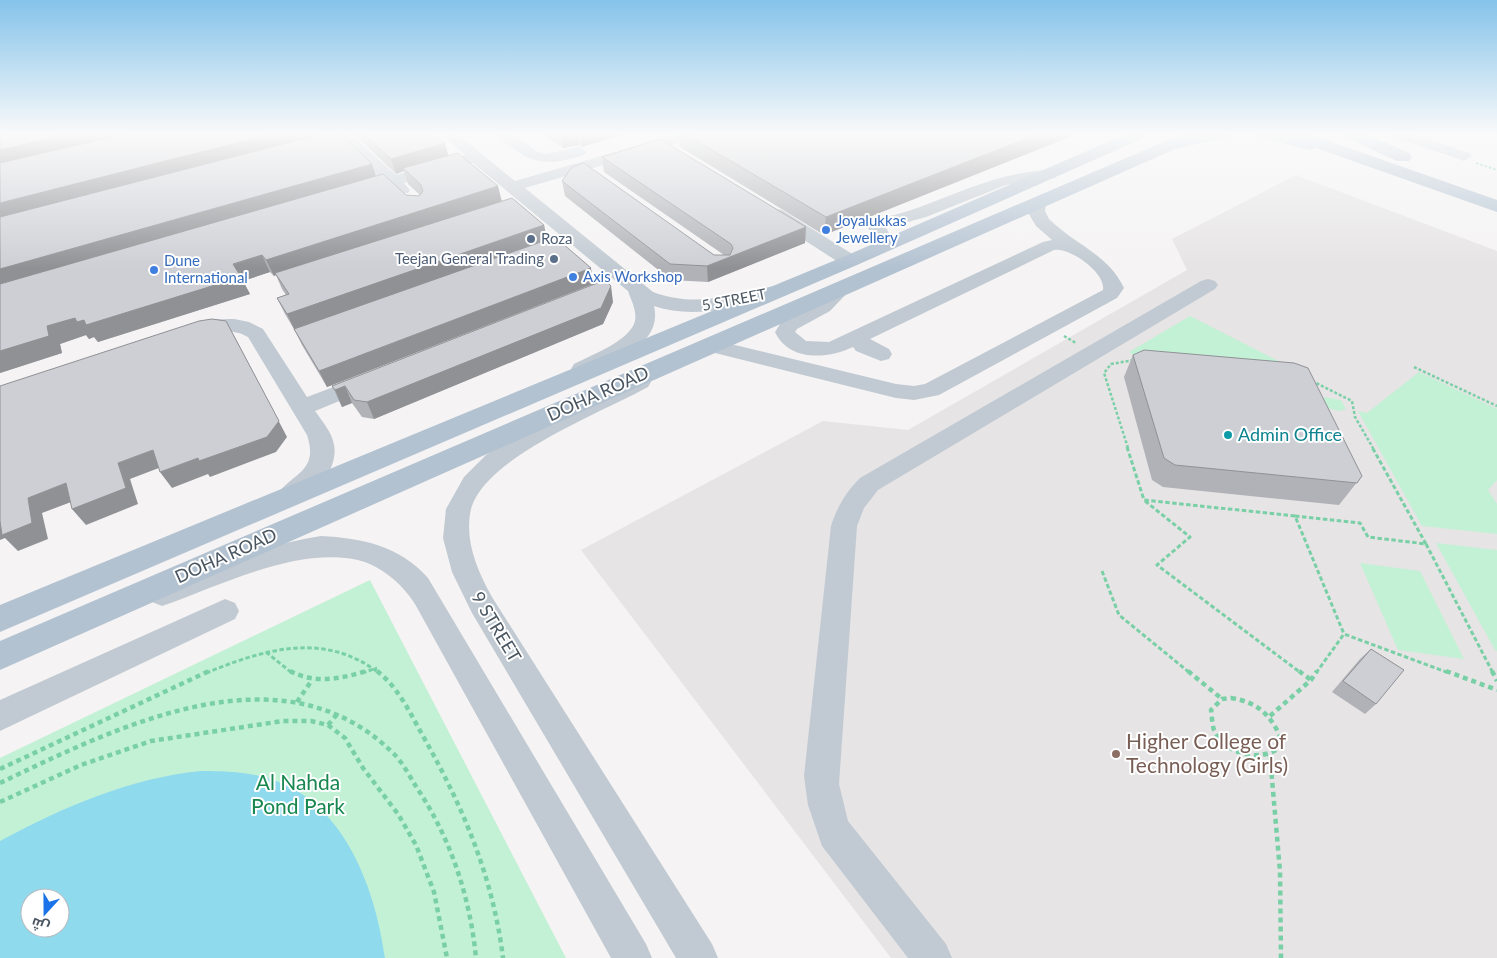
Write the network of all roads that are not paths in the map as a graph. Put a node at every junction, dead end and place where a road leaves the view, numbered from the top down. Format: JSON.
{"nodes":[{"id":1,"x":389,"y":179,"type":"edge"},
{"id":2,"x":403,"y":179,"type":"edge"},
{"id":3,"x":499,"y":179,"type":"edge"},
{"id":4,"x":546,"y":179,"type":"edge"},
{"id":5,"x":1038,"y":179,"type":"edge"},
{"id":6,"x":1093,"y":179,"type":"edge"},
{"id":7,"x":1417,"y":179,"type":"edge"},
{"id":8,"x":1451,"y":179,"type":"edge"},
{"id":9,"x":1464,"y":179,"type":"edge"},
{"id":10,"x":392,"y":182,"type":"junction"},
{"id":11,"x":1497,"y":190,"type":"edge"},
{"id":12,"x":1497,"y":194,"type":"edge"},
{"id":13,"x":344,"y":196,"type":"edge"},
{"id":14,"x":517,"y":196,"type":"junction"},
{"id":15,"x":412,"y":200,"type":"edge"},
{"id":16,"x":1038,"y":203,"type":"junction"},
{"id":17,"x":1497,"y":206,"type":"edge"},
{"id":18,"x":766,"y":208,"type":"edge"},
{"id":19,"x":1072,"y":245,"type":"junction"},
{"id":20,"x":850,"y":261,"type":"junction"},
{"id":21,"x":631,"y":285,"type":"junction"},
{"id":22,"x":1208,"y":285,"type":"dead end"},
{"id":23,"x":607,"y":288,"type":"edge"},
{"id":24,"x":842,"y":288,"type":"junction"},
{"id":25,"x":775,"y":292,"type":"junction"},
{"id":26,"x":858,"y":337,"type":"junction"},
{"id":27,"x":172,"y":339,"type":"edge"},
{"id":28,"x":710,"y":345,"type":"junction"},
{"id":29,"x":881,"y":354,"type":"dead end"},
{"id":30,"x":668,"y":364,"type":"junction"},
{"id":31,"x":390,"y":373,"type":"edge"},
{"id":32,"x":562,"y":383,"type":"junction"},
{"id":33,"x":303,"y":407,"type":"junction"},
{"id":34,"x":284,"y":501,"type":"junction"},
{"id":35,"x":115,"y":604,"type":"junction"},
{"id":36,"x":225,"y":611,"type":"dead end"},
{"id":37,"x":6,"y":615,"type":"edge"},
{"id":38,"x":0,"y":656,"type":"edge"},
{"id":39,"x":0,"y":716,"type":"edge"},
{"id":40,"x":632,"y":958,"type":"edge"},
{"id":41,"x":698,"y":958,"type":"edge"},
{"id":42,"x":932,"y":958,"type":"edge"}],
"edges":[{"from":1,"to":10,"type":"street"},
{"from":2,"to":10,"type":"street"},
{"from":3,"to":14,"type":"street","name":"5 STREET"},
{"from":4,"to":14,"type":"street"},
{"from":5,"to":20,"type":"main road","name":"DOHA ROAD"},
{"from":6,"to":16,"type":"main road","name":"DOHA ROAD"},
{"from":7,"to":17,"type":"main road"},
{"from":8,"to":12,"type":"main road"},
{"from":9,"to":11,"type":"main road"},
{"from":10,"to":13,"type":"street"},
{"from":10,"to":15,"type":"street"},
{"from":14,"to":21,"type":"street","name":"5 STREET"},
{"from":16,"to":19,"type":"street"},
{"from":16,"to":24,"type":"main road","name":"DOHA ROAD"},
{"from":18,"to":20,"type":"street"},
{"from":19,"to":26,"type":"street"},
{"from":19,"to":28,"type":"street"},
{"from":20,"to":25,"type":"main road","name":"DOHA ROAD"},
{"from":21,"to":23,"type":"street"},
{"from":21,"to":25,"type":"street","name":"5 STREET"},
{"from":21,"to":32,"type":"street"},
{"from":22,"to":42,"type":"street"},
{"from":24,"to":26,"type":"street"},
{"from":24,"to":28,"type":"main road","name":"DOHA ROAD"},
{"from":25,"to":32,"type":"main road","name":"DOHA ROAD"},
{"from":26,"to":29,"type":"street"},
{"from":27,"to":33,"type":"street"},
{"from":28,"to":30,"type":"main road","name":"DOHA ROAD"},
{"from":30,"to":35,"type":"main road","name":"DOHA ROAD"},
{"from":30,"to":41,"type":"street","name":"9 STREET"},
{"from":31,"to":33,"type":"street"},
{"from":32,"to":34,"type":"main road","name":"DOHA ROAD"},
{"from":33,"to":34,"type":"street"},
{"from":34,"to":37,"type":"main road","name":"DOHA ROAD"},
{"from":35,"to":38,"type":"main road","name":"DOHA ROAD"},
{"from":35,"to":40,"type":"street"},
{"from":36,"to":39,"type":"street"}]}
